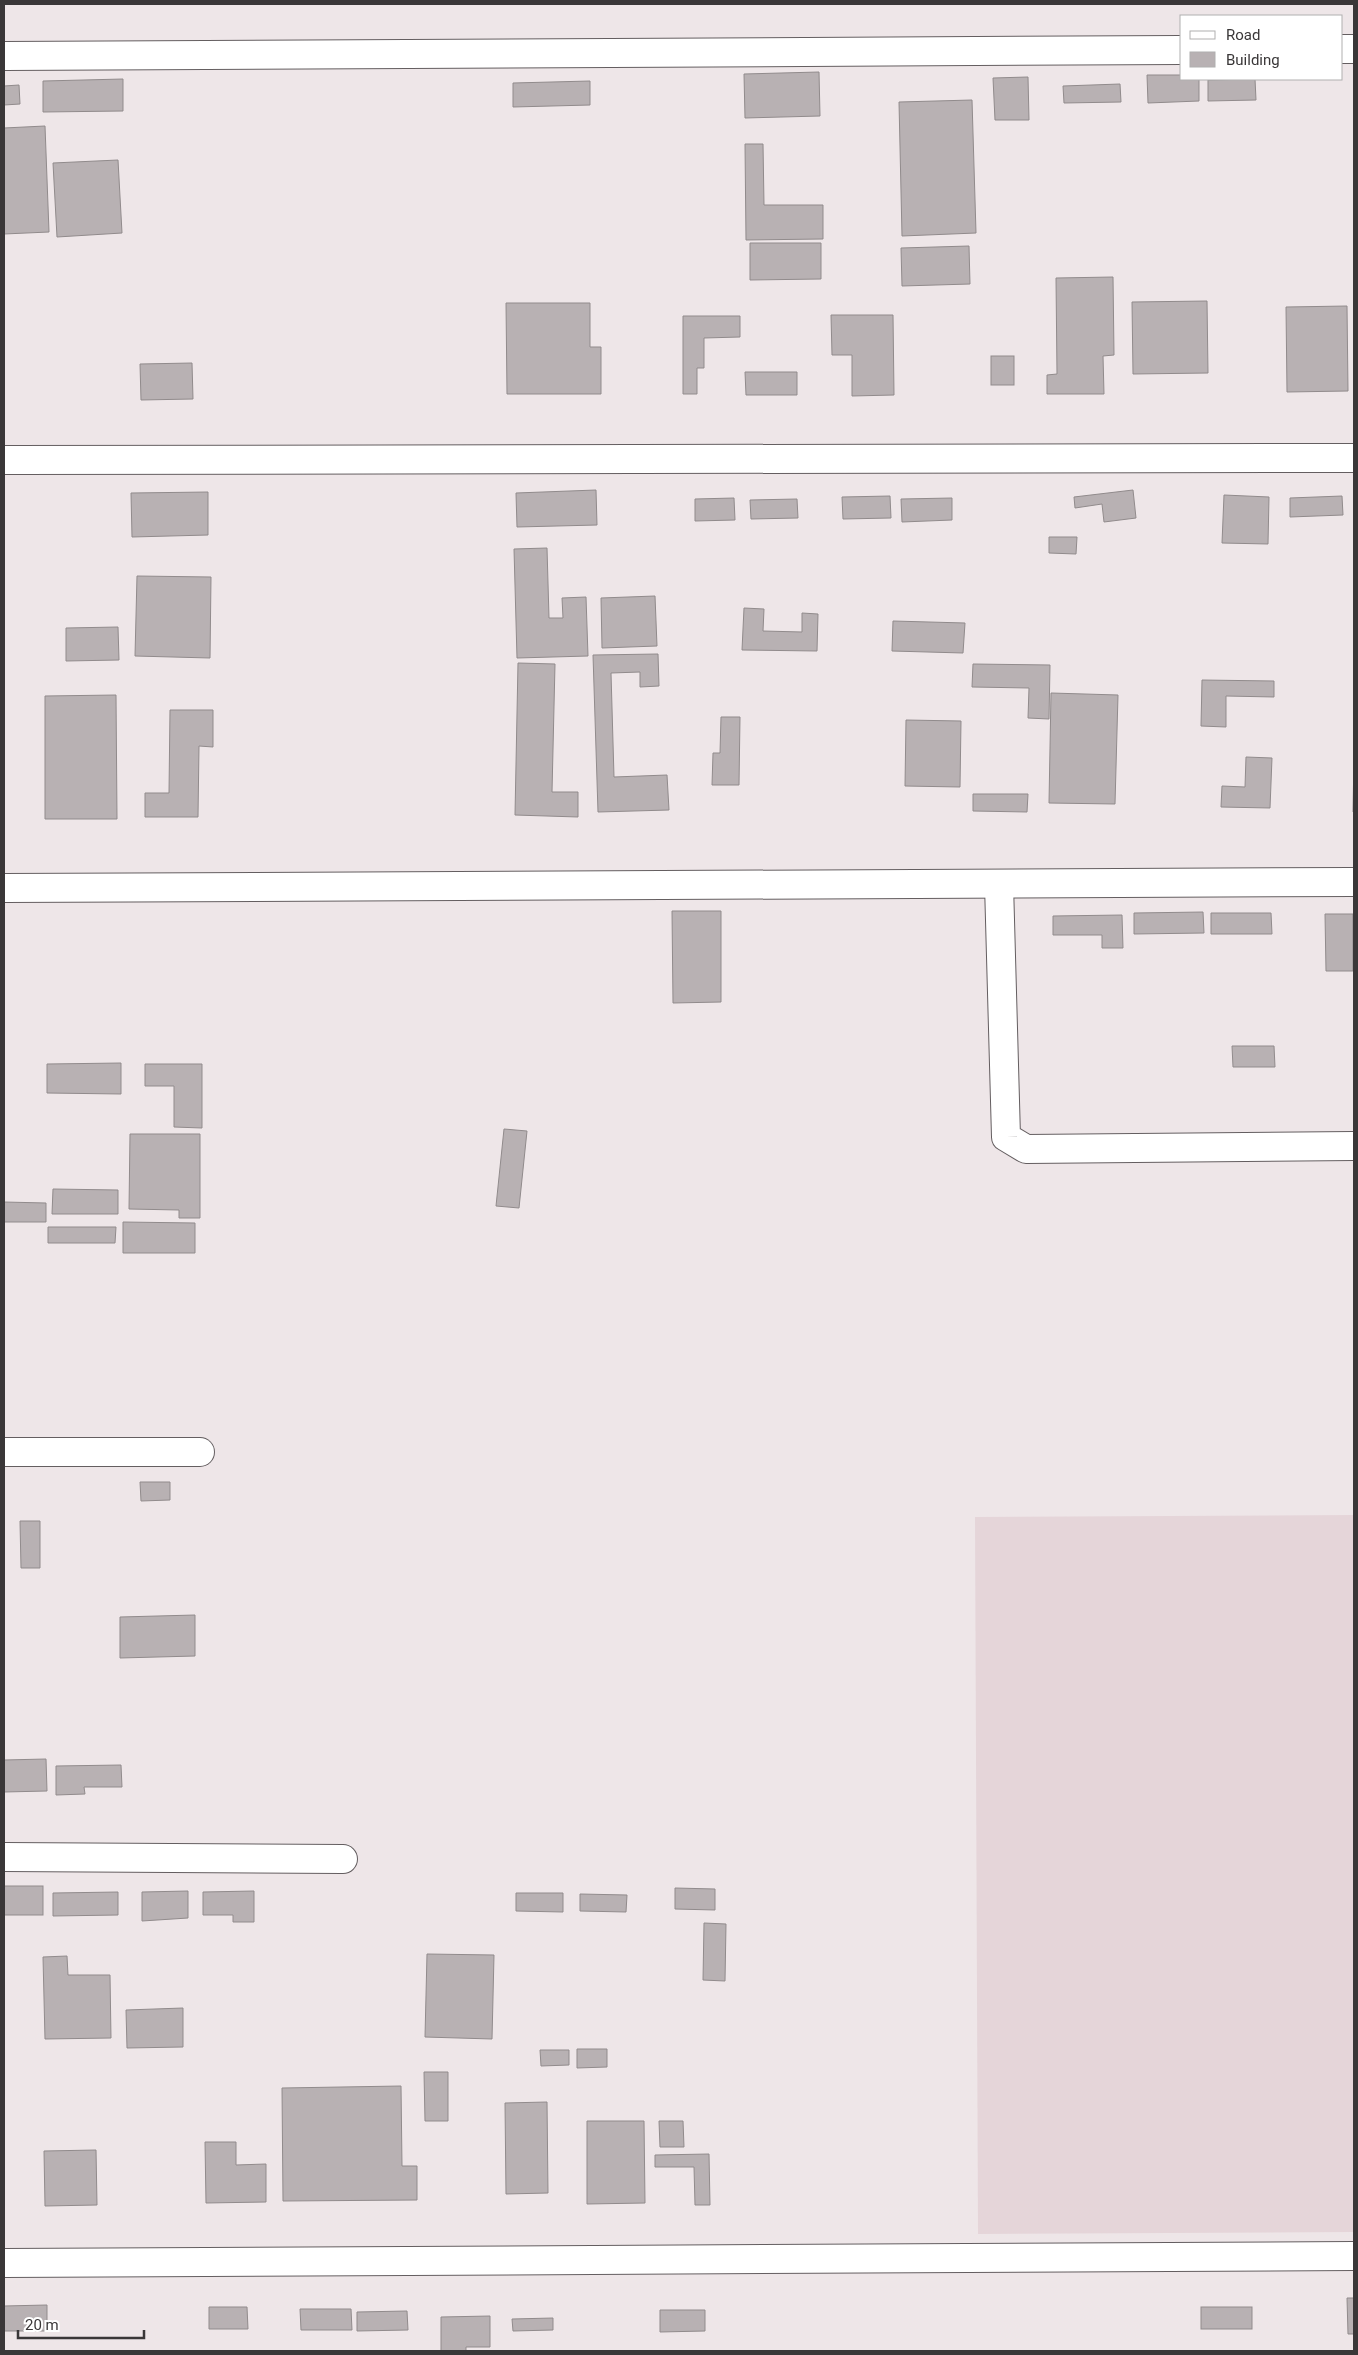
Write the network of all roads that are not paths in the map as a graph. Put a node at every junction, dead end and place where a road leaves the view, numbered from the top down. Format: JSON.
{"nodes":[{"id":1,"x":1180,"y":50,"type":"edge"},
{"id":2,"x":4,"y":56,"type":"edge"},
{"id":3,"x":1354,"y":458,"type":"edge"},
{"id":4,"x":4,"y":460,"type":"edge"},
{"id":5,"x":1354,"y":882,"type":"edge"},
{"id":6,"x":999,"y":884,"type":"junction"},
{"id":7,"x":4,"y":888,"type":"edge"},
{"id":8,"x":1354,"y":1146,"type":"edge"},
{"id":9,"x":4,"y":1452,"type":"edge"},
{"id":10,"x":200,"y":1452,"type":"dead end"},
{"id":11,"x":4,"y":1857,"type":"edge"},
{"id":12,"x":343,"y":1859,"type":"dead end"},
{"id":13,"x":1354,"y":2256,"type":"edge"},
{"id":14,"x":4,"y":2263,"type":"edge"}],
"edges":[{"from":1,"to":2,"type":"street"},
{"from":3,"to":4,"type":"street"},
{"from":5,"to":6,"type":"street"},
{"from":6,"to":7,"type":"street"},
{"from":6,"to":8,"type":"street"},
{"from":9,"to":10,"type":"street"},
{"from":11,"to":12,"type":"street"},
{"from":13,"to":14,"type":"street"}]}
